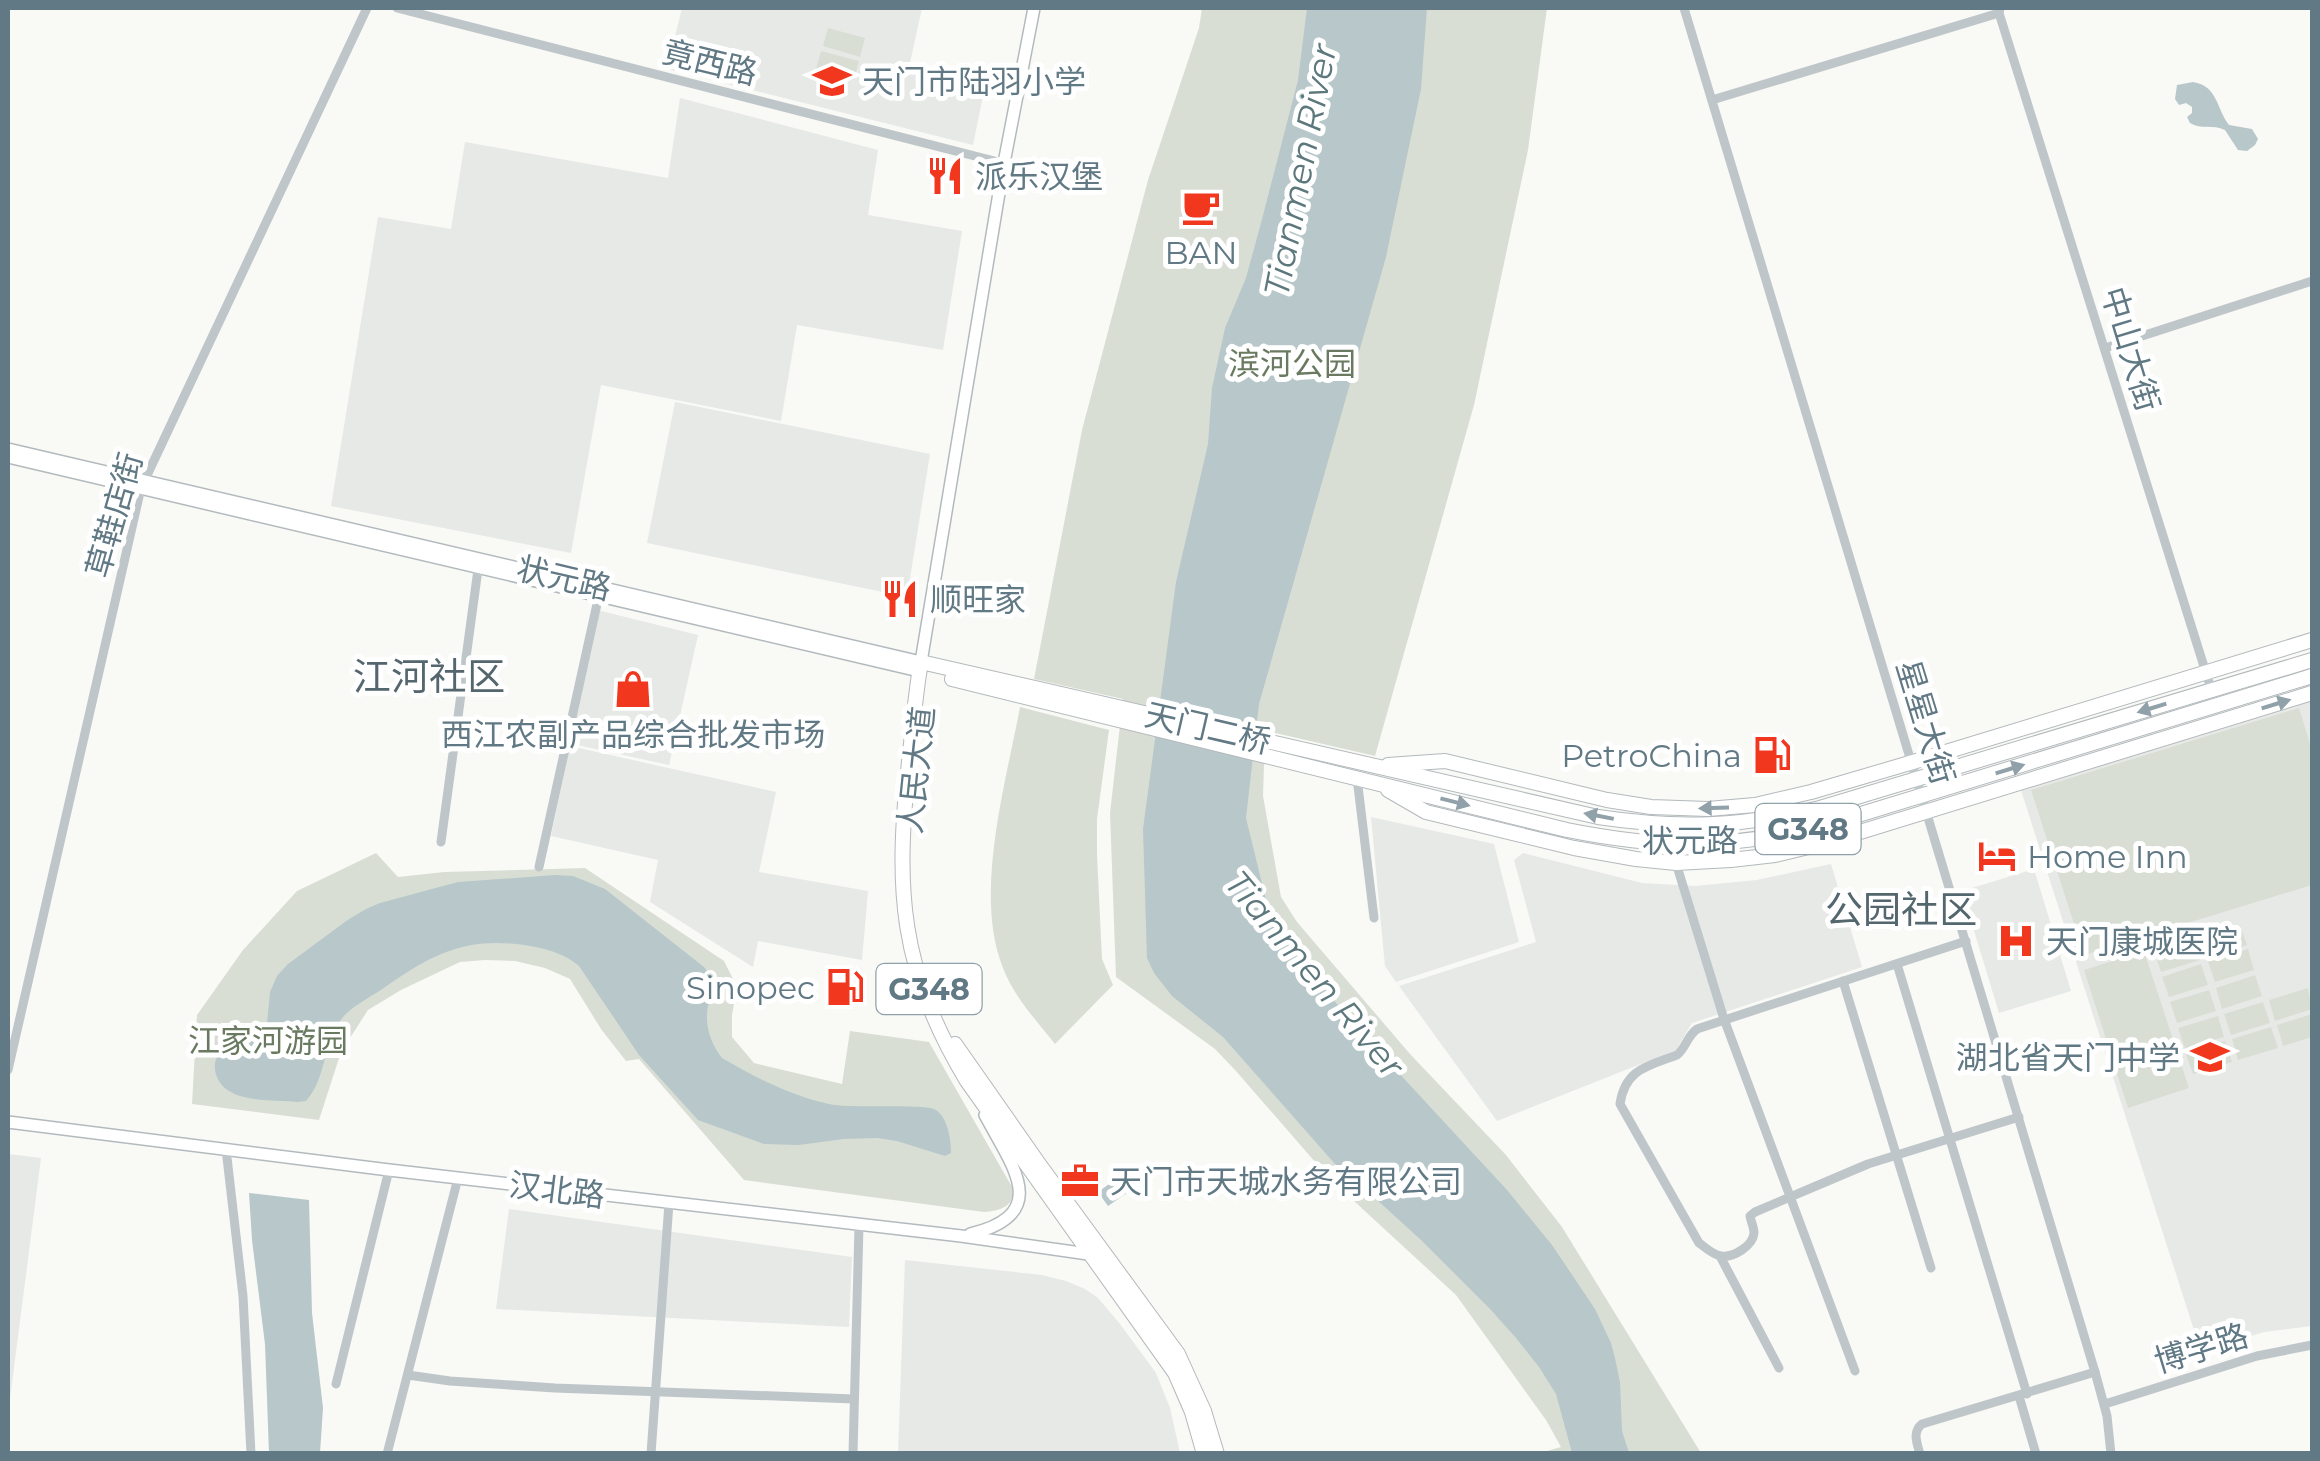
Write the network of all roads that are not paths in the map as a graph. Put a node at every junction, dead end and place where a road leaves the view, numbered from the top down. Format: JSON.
{"nodes":[{"id":1,"x":366,"y":8,"type":"edge"},
{"id":2,"x":397,"y":8,"type":"edge"},
{"id":3,"x":1038,"y":8,"type":"edge"},
{"id":4,"x":1684,"y":8,"type":"edge"},
{"id":5,"x":2000,"y":10,"type":"edge"},
{"id":6,"x":1712,"y":100,"type":"junction"},
{"id":7,"x":1007,"y":164,"type":"junction"},
{"id":8,"x":2312,"y":282,"type":"edge"},
{"id":9,"x":2105,"y":348,"type":"junction"},
{"id":10,"x":8,"y":448,"type":"edge"},
{"id":11,"x":8,"y":457,"type":"edge"},
{"id":12,"x":142,"y":484,"type":"junction"},
{"id":13,"x":479,"y":562,"type":"junction"},
{"id":14,"x":599,"y":595,"type":"junction"},
{"id":15,"x":2312,"y":640,"type":"edge"},
{"id":16,"x":2312,"y":660,"type":"edge"},
{"id":17,"x":924,"y":667,"type":"junction"},
{"id":18,"x":2206,"y":672,"type":"junction"},
{"id":19,"x":2312,"y":676,"type":"edge"},
{"id":20,"x":2312,"y":693,"type":"edge"},
{"id":21,"x":2214,"y":698,"type":"junction"},
{"id":22,"x":1120,"y":714,"type":"joint"},
{"id":23,"x":1294,"y":755,"type":"junction"},
{"id":24,"x":1912,"y":762,"type":"junction"},
{"id":25,"x":1376,"y":775,"type":"junction"},
{"id":26,"x":1358,"y":778,"type":"junction"},
{"id":27,"x":1918,"y":780,"type":"junction"},
{"id":28,"x":1824,"y":788,"type":"junction"},
{"id":29,"x":1922,"y":796,"type":"junction"},
{"id":30,"x":1842,"y":802,"type":"junction"},
{"id":31,"x":1752,"y":806,"type":"junction"},
{"id":32,"x":1927,"y":812,"type":"junction"},
{"id":33,"x":1751,"y":822,"type":"junction"},
{"id":34,"x":1779,"y":836,"type":"junction"},
{"id":35,"x":441,"y":842,"type":"dead end"},
{"id":36,"x":1755,"y":858,"type":"junction"},
{"id":37,"x":1676,"y":863,"type":"junction"},
{"id":38,"x":539,"y":866,"type":"dead end"},
{"id":39,"x":1374,"y":918,"type":"dead end"},
{"id":40,"x":1966,"y":942,"type":"junction"},
{"id":41,"x":1897,"y":964,"type":"junction"},
{"id":42,"x":1843,"y":981,"type":"junction"},
{"id":43,"x":1724,"y":1019,"type":"junction"},
{"id":44,"x":8,"y":1070,"type":"edge"},
{"id":45,"x":967,"y":1081,"type":"junction"},
{"id":46,"x":2019,"y":1117,"type":"junction"},
{"id":47,"x":8,"y":1122,"type":"edge"},
{"id":48,"x":1950,"y":1139,"type":"junction"},
{"id":49,"x":226,"y":1149,"type":"junction"},
{"id":50,"x":1896,"y":1156,"type":"junction"},
{"id":51,"x":389,"y":1170,"type":"junction"},
{"id":52,"x":458,"y":1178,"type":"junction"},
{"id":53,"x":1790,"y":1196,"type":"junction"},
{"id":54,"x":670,"y":1203,"type":"junction"},
{"id":55,"x":860,"y":1226,"type":"junction"},
{"id":56,"x":961,"y":1236,"type":"junction"},
{"id":57,"x":1098,"y":1256,"type":"junction"},
{"id":58,"x":1720,"y":1256,"type":"junction"},
{"id":59,"x":1930,"y":1268,"type":"dead end"},
{"id":60,"x":2312,"y":1344,"type":"edge"},
{"id":61,"x":1780,"y":1368,"type":"dead end"},
{"id":62,"x":1855,"y":1371,"type":"dead end"},
{"id":63,"x":2096,"y":1372,"type":"junction"},
{"id":64,"x":408,"y":1376,"type":"junction"},
{"id":65,"x":336,"y":1384,"type":"dead end"},
{"id":66,"x":654,"y":1392,"type":"junction"},
{"id":67,"x":2023,"y":1395,"type":"junction"},
{"id":68,"x":854,"y":1399,"type":"junction"},
{"id":69,"x":2105,"y":1404,"type":"junction"},
{"id":70,"x":251,"y":1454,"type":"edge"},
{"id":71,"x":387,"y":1454,"type":"edge"},
{"id":72,"x":651,"y":1454,"type":"edge"},
{"id":73,"x":853,"y":1454,"type":"edge"},
{"id":74,"x":1204,"y":1454,"type":"edge"},
{"id":75,"x":1217,"y":1454,"type":"edge"},
{"id":76,"x":1920,"y":1454,"type":"edge"},
{"id":77,"x":2036,"y":1454,"type":"edge"},
{"id":78,"x":2111,"y":1454,"type":"edge"}],
"edges":[{"from":1,"to":12,"type":"street","name":"草鞋店街"},
{"from":2,"to":7,"type":"street","name":"竟西路"},
{"from":3,"to":7,"type":"main road","name":"人民大道"},
{"from":4,"to":6,"type":"street","name":"星星大街"},
{"from":5,"to":6,"type":"street"},
{"from":5,"to":9,"type":"street","name":"中山大街"},
{"from":6,"to":24,"type":"street","name":"星星大街"},
{"from":7,"to":17,"type":"main road","name":"人民大道"},
{"from":8,"to":9,"type":"street"},
{"from":9,"to":18,"type":"street","name":"中山大街"},
{"from":10,"to":12,"type":"main road","name":"状元路"},
{"from":11,"to":12,"type":"main road","name":"状元路"},
{"from":12,"to":13,"type":"main road","name":"状元路"},
{"from":12,"to":44,"type":"street","name":"草鞋店街"},
{"from":13,"to":14,"type":"main road","name":"状元路"},
{"from":13,"to":17,"type":"main road","name":"状元路"},
{"from":13,"to":35,"type":"street"},
{"from":14,"to":17,"type":"main road","name":"状元路"},
{"from":14,"to":38,"type":"street"},
{"from":15,"to":18,"type":"highway"},
{"from":16,"to":21,"type":"highway","name":"状元路","number":"G348"},
{"from":17,"to":22,"type":"highway","name":"状元路","number":"G348"},
{"from":17,"to":45,"type":"highway","name":"人民大道","number":"G348"},
{"from":17,"to":57,"type":"highway","name":"人民大道","number":"G348"},
{"from":18,"to":21,"type":"street","name":"中山大街"},
{"from":18,"to":24,"type":"highway"},
{"from":19,"to":21,"type":"highway","name":"状元路","number":"G348"},
{"from":32,"to":20,"type":"highway","one_way":true},
{"from":21,"to":27,"type":"highway","name":"状元路","number":"G348","one_way":true},
{"from":29,"to":21,"type":"highway","name":"状元路","number":"G348","one_way":true},
{"from":22,"to":23,"type":"highway","name":"天门二桥","number":"G348"},
{"from":23,"to":25,"type":"highway","name":"状元路","number":"G348"},
{"from":23,"to":26,"type":"highway","name":"状元路","number":"G348"},
{"from":24,"to":27,"type":"street","name":"星星大街"},
{"from":24,"to":28,"type":"highway"},
{"from":25,"to":26,"type":"highway","name":"状元路","number":"G348"},
{"from":31,"to":25,"type":"highway","one_way":true},
{"from":33,"to":25,"type":"highway","name":"状元路","number":"G348","one_way":true},
{"from":25,"to":34,"type":"highway","name":"状元路","number":"G348","one_way":true},
{"from":25,"to":37,"type":"highway"},
{"from":26,"to":39,"type":"street"},
{"from":27,"to":29,"type":"street","name":"星星大街"},
{"from":27,"to":30,"type":"highway","name":"状元路","number":"G348"},
{"from":28,"to":30,"type":"highway"},
{"from":28,"to":31,"type":"highway"},
{"from":29,"to":32,"type":"street","name":"星星大街"},
{"from":29,"to":34,"type":"highway","name":"状元路","number":"G348"},
{"from":30,"to":33,"type":"highway","name":"状元路","number":"G348"},
{"from":31,"to":33,"type":"highway"},
{"from":32,"to":36,"type":"highway"},
{"from":32,"to":40,"type":"street","name":"星星大街"},
{"from":34,"to":36,"type":"highway"},
{"from":36,"to":37,"type":"highway"},
{"from":37,"to":43,"type":"street"},
{"from":40,"to":41,"type":"street"},
{"from":40,"to":46,"type":"street","name":"星星大街"},
{"from":41,"to":42,"type":"street"},
{"from":41,"to":48,"type":"street"},
{"from":42,"to":43,"type":"street"},
{"from":42,"to":50,"type":"street"},
{"from":43,"to":53,"type":"street"},
{"from":43,"to":58,"type":"street"},
{"from":45,"to":56,"type":"main road"},
{"from":45,"to":57,"type":"highway","name":"人民大道","number":"G348"},
{"from":46,"to":48,"type":"street"},
{"from":46,"to":63,"type":"street","name":"星星大街"},
{"from":47,"to":49,"type":"main road","name":"汉北路"},
{"from":48,"to":50,"type":"street"},
{"from":48,"to":67,"type":"street"},
{"from":49,"to":51,"type":"main road","name":"汉北路"},
{"from":49,"to":70,"type":"street"},
{"from":50,"to":53,"type":"street"},
{"from":50,"to":59,"type":"street"},
{"from":51,"to":52,"type":"main road","name":"汉北路"},
{"from":51,"to":65,"type":"street"},
{"from":52,"to":54,"type":"main road","name":"汉北路"},
{"from":52,"to":64,"type":"street"},
{"from":53,"to":58,"type":"street"},
{"from":53,"to":62,"type":"street"},
{"from":54,"to":55,"type":"main road","name":"汉北路"},
{"from":54,"to":66,"type":"street"},
{"from":55,"to":56,"type":"main road","name":"汉北路"},
{"from":55,"to":68,"type":"street"},
{"from":56,"to":57,"type":"main road","name":"汉北路"},
{"from":57,"to":74,"type":"highway","name":"人民大道","number":"G348"},
{"from":57,"to":75,"type":"highway","name":"人民大道","number":"G348"},
{"from":58,"to":61,"type":"street"},
{"from":60,"to":69,"type":"street","name":"博学路"},
{"from":63,"to":67,"type":"street"},
{"from":63,"to":69,"type":"street","name":"星星大街"},
{"from":64,"to":66,"type":"street"},
{"from":64,"to":71,"type":"street"},
{"from":66,"to":68,"type":"street"},
{"from":66,"to":72,"type":"street"},
{"from":67,"to":76,"type":"street"},
{"from":67,"to":77,"type":"street"},
{"from":68,"to":73,"type":"street"},
{"from":69,"to":78,"type":"street","name":"星星大街"}]}
